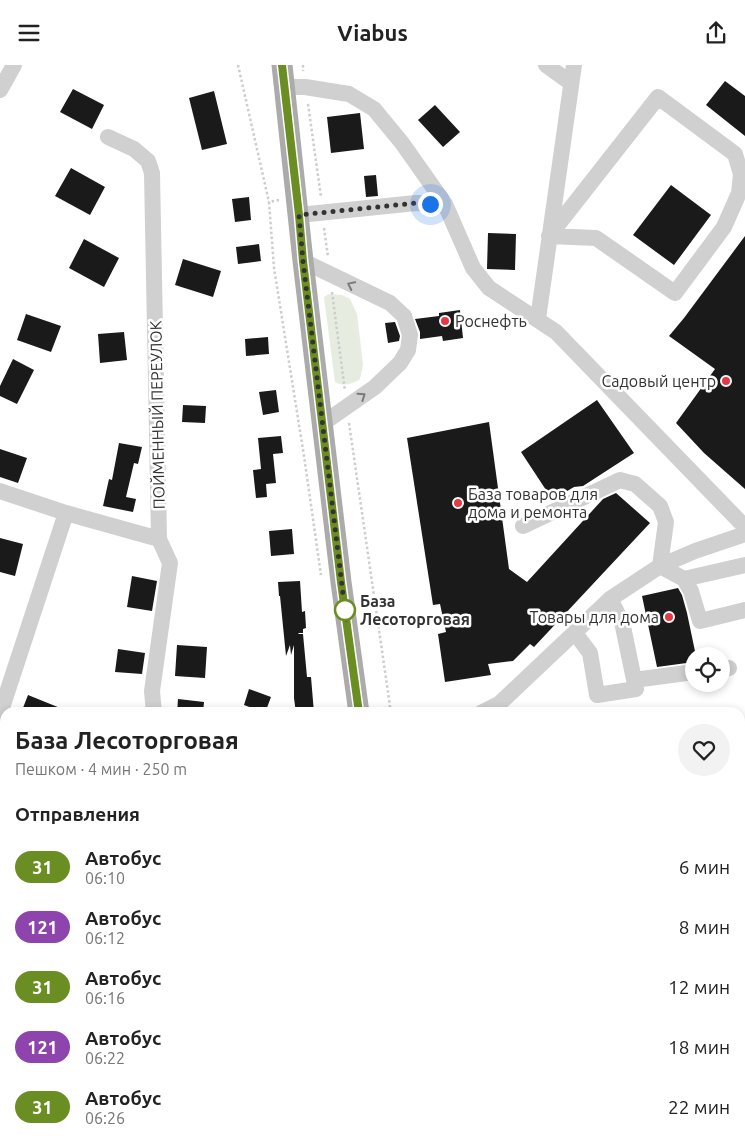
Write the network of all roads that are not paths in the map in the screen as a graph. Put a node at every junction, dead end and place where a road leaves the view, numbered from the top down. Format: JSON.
{"nodes":[{"id":1,"x":14,"y":65,"type":"edge"},
{"id":2,"x":282,"y":65,"type":"edge"},
{"id":3,"x":546,"y":65,"type":"edge"},
{"id":4,"x":574,"y":65,"type":"edge"},
{"id":5,"x":571,"y":83,"type":"junction"},
{"id":6,"x":284,"y":87,"type":"junction"},
{"id":7,"x":0,"y":90,"type":"edge"},
{"id":8,"x":108,"y":137,"type":"dead end"},
{"id":9,"x":445,"y":205,"type":"junction"},
{"id":10,"x":298,"y":206,"type":"junction"},
{"id":11,"x":550,"y":236,"type":"junction"},
{"id":12,"x":303,"y":261,"type":"junction"},
{"id":13,"x":538,"y":319,"type":"junction"},
{"id":14,"x":322,"y":423,"type":"junction"},
{"id":15,"x":0,"y":491,"type":"edge"},
{"id":16,"x":66,"y":513,"type":"junction"},
{"id":17,"x":522,"y":526,"type":"dead end"},
{"id":18,"x":745,"y":527,"type":"edge"},
{"id":19,"x":745,"y":534,"type":"edge"},
{"id":20,"x":159,"y":539,"type":"junction"},
{"id":21,"x":745,"y":565,"type":"edge"},
{"id":22,"x":660,"y":566,"type":"junction"},
{"id":23,"x":684,"y":579,"type":"junction"},
{"id":24,"x":610,"y":599,"type":"junction"},
{"id":25,"x":745,"y":610,"type":"edge"},
{"id":26,"x":575,"y":633,"type":"junction"},
{"id":27,"x":685,"y":673,"type":"edge"},
{"id":28,"x":634,"y":680,"type":"junction"},
{"id":29,"x":2,"y":707,"type":"edge"},
{"id":30,"x":153,"y":707,"type":"edge"},
{"id":31,"x":358,"y":707,"type":"edge"},
{"id":32,"x":493,"y":707,"type":"edge"}],
"edges":[{"from":1,"to":7,"type":"street"},
{"from":2,"to":6,"type":"main road"},
{"from":3,"to":5,"type":"street"},
{"from":4,"to":5,"type":"street"},
{"from":5,"to":11,"type":"street"},
{"from":6,"to":9,"type":"street"},
{"from":6,"to":10,"type":"main road"},
{"from":8,"to":20,"type":"street","name":"ПОЙМЕННЫЙ ПЕРЕУЛОК"},
{"from":9,"to":10,"type":"street"},
{"from":9,"to":13,"type":"street"},
{"from":10,"to":12,"type":"main road"},
{"from":11,"to":11,"type":"street"},
{"from":11,"to":13,"type":"street"},
{"from":12,"to":14,"type":"main road"},
{"from":14,"to":12,"type":"street","one_way":true},
{"from":13,"to":18,"type":"street"},
{"from":14,"to":31,"type":"main road"},
{"from":15,"to":16,"type":"street"},
{"from":16,"to":20,"type":"street"},
{"from":16,"to":29,"type":"street"},
{"from":17,"to":22,"type":"street"},
{"from":19,"to":22,"type":"street"},
{"from":20,"to":30,"type":"street","name":"ПОЙМЕННЫЙ ПЕРЕУЛОК"},
{"from":21,"to":23,"type":"street"},
{"from":22,"to":23,"type":"street"},
{"from":22,"to":24,"type":"street"},
{"from":23,"to":25,"type":"street"},
{"from":24,"to":26,"type":"street"},
{"from":24,"to":28,"type":"street"},
{"from":26,"to":28,"type":"street"},
{"from":26,"to":32,"type":"street"},
{"from":27,"to":28,"type":"street"}]}
